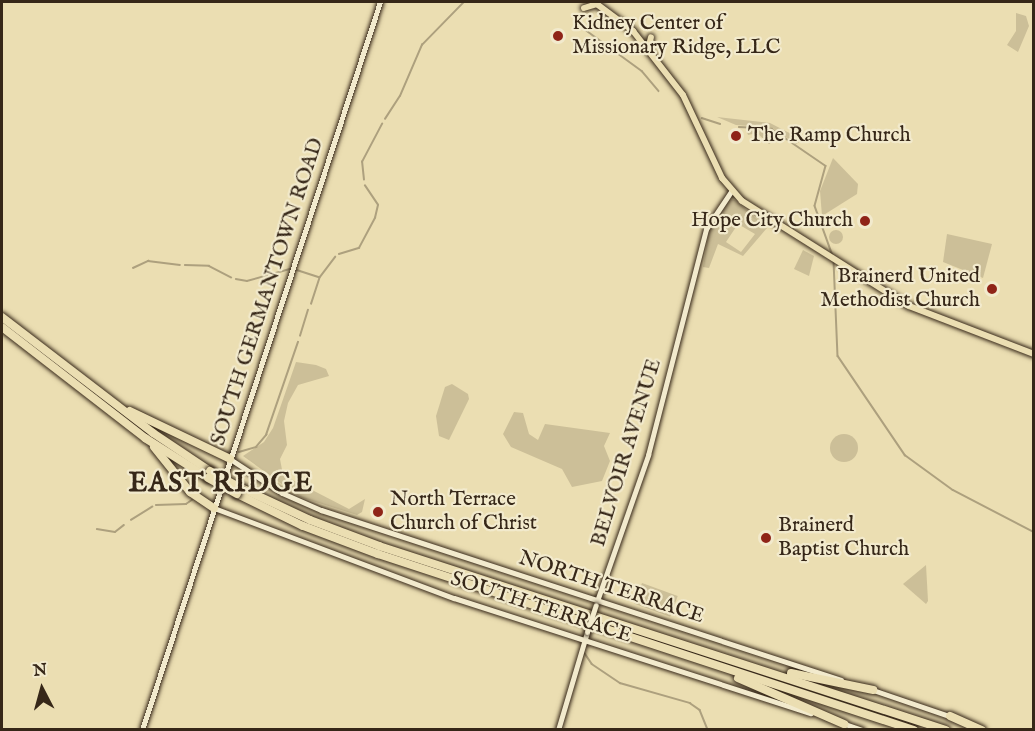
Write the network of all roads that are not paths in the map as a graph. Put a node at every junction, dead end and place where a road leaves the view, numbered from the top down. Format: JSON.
{"nodes":[{"id":1,"x":380,"y":2,"type":"edge"},
{"id":2,"x":596,"y":3,"type":"edge"},
{"id":3,"x":584,"y":8,"type":"dead end"},
{"id":4,"x":651,"y":37,"type":"dead end"},
{"id":5,"x":648,"y":50,"type":"junction"},
{"id":6,"x":732,"y":190,"type":"junction"},
{"id":7,"x":2,"y":317,"type":"edge"},
{"id":8,"x":2,"y":327,"type":"edge"},
{"id":9,"x":1034,"y":354,"type":"edge"},
{"id":10,"x":111,"y":401,"type":"junction"},
{"id":11,"x":145,"y":438,"type":"junction"},
{"id":12,"x":230,"y":459,"type":"junction"},
{"id":13,"x":209,"y":474,"type":"junction"},
{"id":14,"x":238,"y":490,"type":"junction"},
{"id":15,"x":214,"y":508,"type":"junction"},
{"id":16,"x":597,"y":602,"type":"junction"},
{"id":17,"x":585,"y":638,"type":"junction"},
{"id":18,"x":651,"y":645,"type":"junction"},
{"id":19,"x":738,"y":661,"type":"junction"},
{"id":20,"x":873,"y":690,"type":"junction"},
{"id":21,"x":950,"y":716,"type":"junction"},
{"id":22,"x":844,"y":724,"type":"junction"},
{"id":23,"x":142,"y":729,"type":"edge"},
{"id":24,"x":558,"y":729,"type":"edge"},
{"id":25,"x":862,"y":729,"type":"edge"},
{"id":26,"x":914,"y":729,"type":"edge"},
{"id":27,"x":946,"y":729,"type":"edge"},
{"id":28,"x":982,"y":729,"type":"edge"},
{"id":29,"x":991,"y":729,"type":"edge"}],
"edges":[{"from":1,"to":12,"type":"street","name":"SOUTH GERMANTOWN ROAD"},
{"from":2,"to":3,"type":"main road"},
{"from":2,"to":5,"type":"main road"},
{"from":4,"to":5,"type":"main road"},
{"from":5,"to":6,"type":"main road"},
{"from":6,"to":9,"type":"main road"},
{"from":6,"to":16,"type":"street","name":"BELVOIR AVENUE"},
{"from":7,"to":10,"type":"highway"},
{"from":8,"to":11,"type":"highway"},
{"from":10,"to":12,"type":"highway"},
{"from":10,"to":13,"type":"highway"},
{"from":11,"to":13,"type":"highway"},
{"from":11,"to":15,"type":"highway"},
{"from":12,"to":15,"type":"street","name":"SOUTH GERMANTOWN ROAD"},
{"from":12,"to":16,"type":"street","name":"NORTH TERRACE"},
{"from":13,"to":14,"type":"highway","bridge":true},
{"from":14,"to":18,"type":"highway"},
{"from":14,"to":19,"type":"highway"},
{"from":15,"to":17,"type":"street","name":"SOUTH TERRACE"},
{"from":15,"to":23,"type":"street","name":"SOUTH GERMANTOWN ROAD"},
{"from":16,"to":17,"type":"street","name":"BELVOIR AVENUE","bridge":true},
{"from":16,"to":20,"type":"street","name":"NORTH TERRACE"},
{"from":17,"to":22,"type":"street","name":"SOUTH TERRACE"},
{"from":17,"to":24,"type":"street","name":"BELVOIR AVENUE"},
{"from":18,"to":22,"type":"highway"},
{"from":18,"to":26,"type":"highway"},
{"from":19,"to":20,"type":"highway"},
{"from":19,"to":27,"type":"highway"},
{"from":20,"to":21,"type":"street","name":"NORTH TERRACE"},
{"from":21,"to":28,"type":"highway"},
{"from":21,"to":29,"type":"street","name":"NORTH TERRACE"},
{"from":22,"to":25,"type":"street","name":"SOUTH TERRACE"}]}
